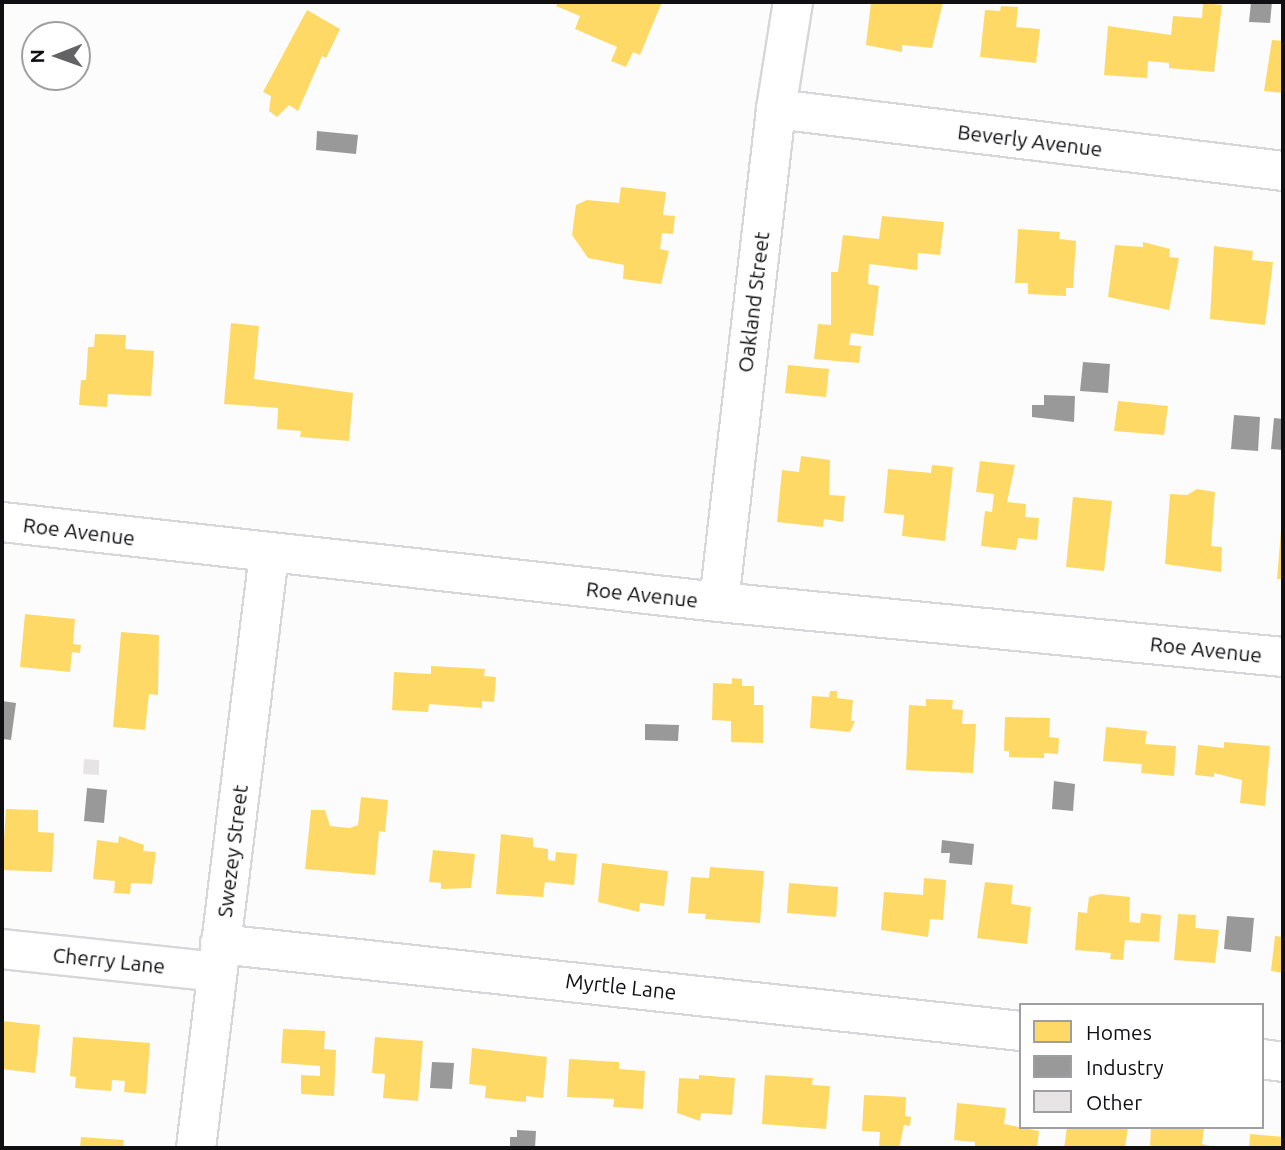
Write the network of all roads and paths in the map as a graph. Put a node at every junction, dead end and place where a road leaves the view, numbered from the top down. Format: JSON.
{"nodes":[{"id":1,"x":793,"y":2,"type":"edge"},
{"id":2,"x":776,"y":109,"type":"junction"},
{"id":3,"x":1283,"y":171,"type":"edge"},
{"id":4,"x":2,"y":522,"type":"edge"},
{"id":5,"x":270,"y":554,"type":"junction"},
{"id":6,"x":719,"y":602,"type":"junction"},
{"id":7,"x":1283,"y":657,"type":"edge"},
{"id":8,"x":2,"y":949,"type":"edge"},
{"id":9,"x":218,"y":958,"type":"junction"},
{"id":10,"x":1019,"y":1031,"type":"edge"},
{"id":11,"x":1264,"y":1059,"type":"edge"},
{"id":12,"x":1283,"y":1062,"type":"edge"},
{"id":13,"x":196,"y":1148,"type":"edge"}],
"edges":[{"from":1,"to":2,"type":"street","name":"Oakland Street"},
{"from":2,"to":3,"type":"street","name":"Beverly Avenue"},
{"from":2,"to":6,"type":"street","name":"Oakland Street"},
{"from":4,"to":5,"type":"street","name":"Roe Avenue"},
{"from":5,"to":6,"type":"street","name":"Roe Avenue"},
{"from":5,"to":9,"type":"street","name":"Swezey Street"},
{"from":6,"to":7,"type":"street","name":"Roe Avenue"},
{"from":8,"to":9,"type":"street","name":"Cherry Lane"},
{"from":9,"to":10,"type":"street","name":"Myrtle Lane"},
{"from":9,"to":13,"type":"street","name":"Swezey Street"},
{"from":11,"to":12,"type":"street"}]}
